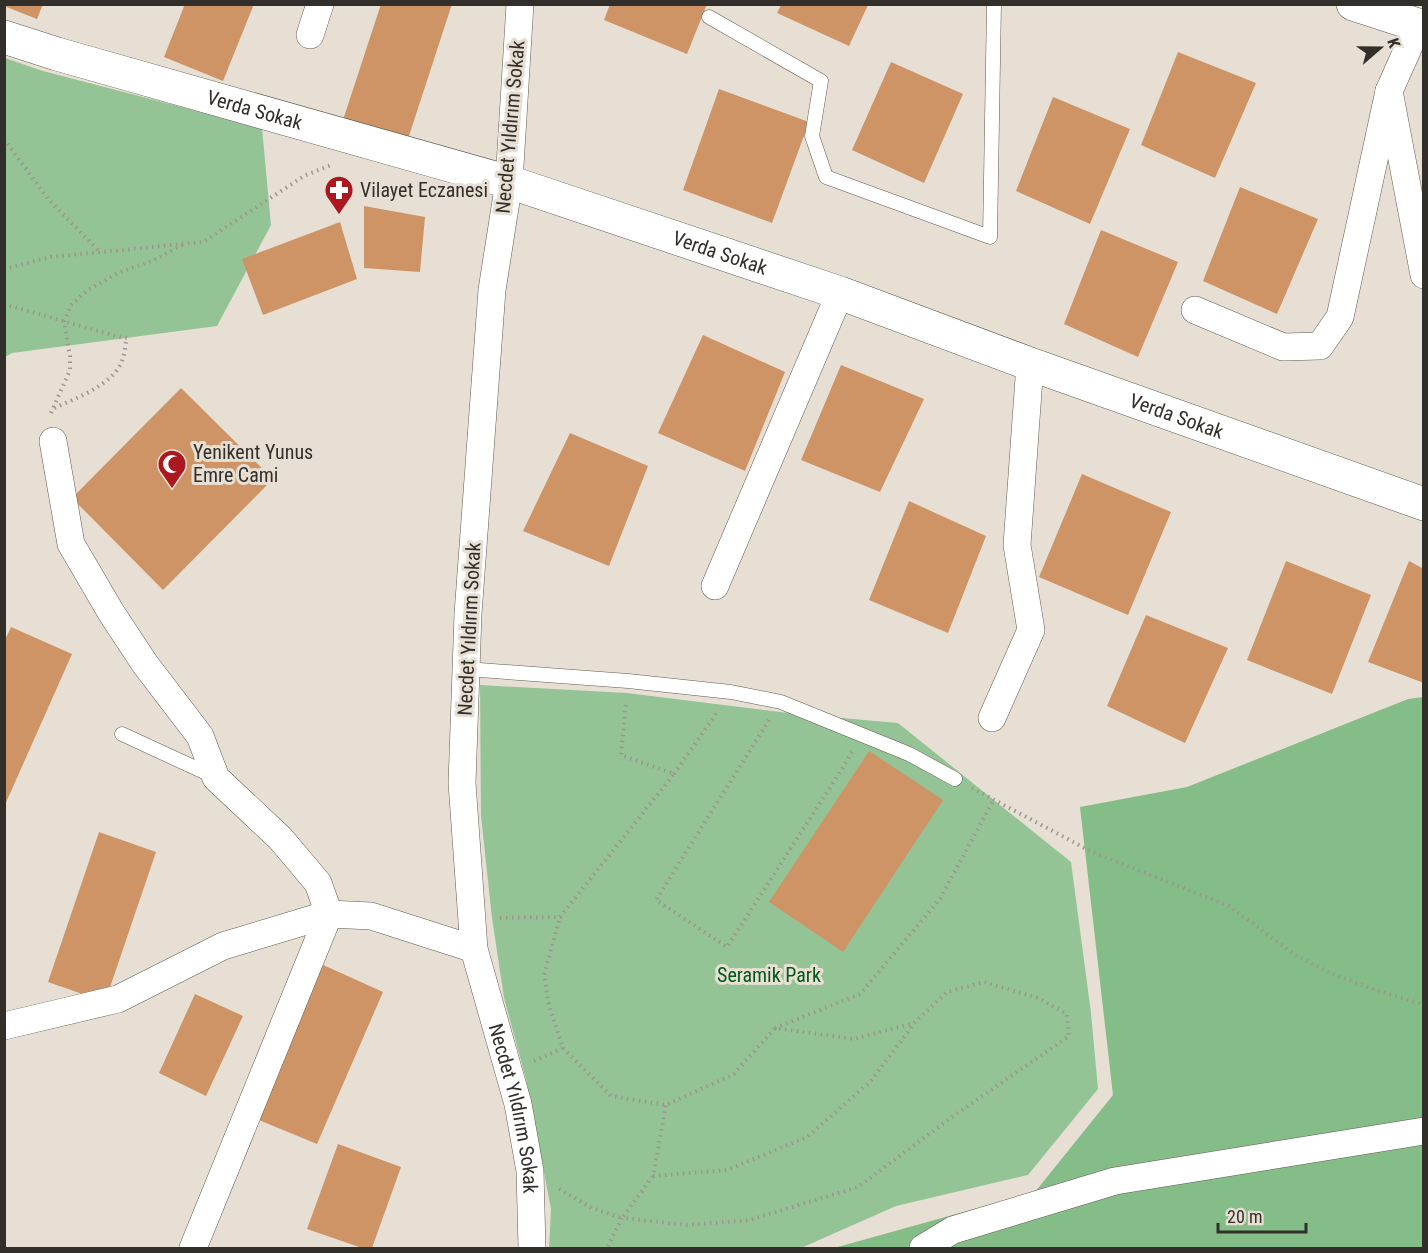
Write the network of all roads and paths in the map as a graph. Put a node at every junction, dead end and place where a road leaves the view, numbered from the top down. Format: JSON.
{"nodes":[{"id":1,"x":320,"y":4,"type":"edge"},
{"id":2,"x":520,"y":4,"type":"edge"},
{"id":3,"x":994,"y":4,"type":"edge"},
{"id":4,"x":1353,"y":4,"type":"edge"},
{"id":5,"x":709,"y":17,"type":"dead end"},
{"id":6,"x":1421,"y":27,"type":"edge"},
{"id":7,"x":310,"y":35,"type":"dead end"},
{"id":8,"x":4,"y":37,"type":"edge"},
{"id":9,"x":1389,"y":91,"type":"junction"},
{"id":10,"x":4,"y":139,"type":"edge"},
{"id":11,"x":337,"y":163,"type":"dead end"},
{"id":12,"x":509,"y":182,"type":"junction"},
{"id":13,"x":184,"y":243,"type":"junction"},
{"id":14,"x":99,"y":252,"type":"junction"},
{"id":15,"x":4,"y":269,"type":"edge"},
{"id":16,"x":1424,"y":275,"type":"edge"},
{"id":17,"x":840,"y":293,"type":"junction"},
{"id":18,"x":4,"y":304,"type":"edge"},
{"id":19,"x":1195,"y":310,"type":"dead end"},
{"id":20,"x":64,"y":322,"type":"junction"},
{"id":21,"x":1030,"y":364,"type":"junction"},
{"id":22,"x":53,"y":408,"type":"junction"},
{"id":23,"x":53,"y":441,"type":"joint"},
{"id":24,"x":1424,"y":504,"type":"edge"},
{"id":25,"x":715,"y":586,"type":"dead end"},
{"id":26,"x":466,"y":669,"type":"junction"},
{"id":27,"x":628,"y":681,"type":"junction"},
{"id":28,"x":731,"y":692,"type":"junction"},
{"id":29,"x":781,"y":702,"type":"junction"},
{"id":30,"x":992,"y":718,"type":"dead end"},
{"id":31,"x":122,"y":734,"type":"dead end"},
{"id":32,"x":861,"y":734,"type":"junction"},
{"id":33,"x":674,"y":774,"type":"junction"},
{"id":34,"x":216,"y":778,"type":"junction"},
{"id":35,"x":955,"y":779,"type":"joint"},
{"id":36,"x":994,"y":799,"type":"junction"},
{"id":37,"x":329,"y":914,"type":"junction"},
{"id":38,"x":560,"y":917,"type":"junction"},
{"id":39,"x":472,"y":918,"type":"junction"},
{"id":40,"x":474,"y":949,"type":"junction"},
{"id":41,"x":1424,"y":1005,"type":"edge"},
{"id":42,"x":914,"y":1023,"type":"junction"},
{"id":43,"x":4,"y":1026,"type":"edge"},
{"id":44,"x":775,"y":1028,"type":"junction"},
{"id":45,"x":563,"y":1048,"type":"junction"},
{"id":46,"x":509,"y":1073,"type":"junction"},
{"id":47,"x":666,"y":1104,"type":"junction"},
{"id":48,"x":1424,"y":1131,"type":"edge"},
{"id":49,"x":530,"y":1171,"type":"junction"},
{"id":50,"x":653,"y":1176,"type":"junction"},
{"id":51,"x":622,"y":1218,"type":"junction"},
{"id":52,"x":193,"y":1248,"type":"edge"},
{"id":53,"x":532,"y":1248,"type":"edge"},
{"id":54,"x":607,"y":1248,"type":"edge"},
{"id":55,"x":923,"y":1248,"type":"edge"}],
"edges":[{"from":1,"to":7,"type":"street"},
{"from":2,"to":12,"type":"street","name":"Necdet Yıldırım Sokak"},
{"from":3,"to":5,"type":"lane"},
{"from":4,"to":6,"type":"street"},
{"from":6,"to":9,"type":"street"},
{"from":8,"to":12,"type":"street","name":"Verda Sokak"},
{"from":9,"to":16,"type":"street"},
{"from":9,"to":19,"type":"street"},
{"from":10,"to":14,"type":"path"},
{"from":11,"to":13,"type":"path"},
{"from":12,"to":17,"type":"street","name":"Verda Sokak"},
{"from":12,"to":26,"type":"street","name":"Necdet Yıldırım Sokak"},
{"from":13,"to":14,"type":"path"},
{"from":13,"to":20,"type":"path"},
{"from":14,"to":15,"type":"path"},
{"from":17,"to":21,"type":"street","name":"Verda Sokak"},
{"from":17,"to":25,"type":"street"},
{"from":18,"to":20,"type":"path"},
{"from":20,"to":22,"type":"path"},
{"from":20,"to":22,"type":"path"},
{"from":21,"to":24,"type":"street","name":"Verda Sokak"},
{"from":21,"to":30,"type":"street"},
{"from":22,"to":23,"type":"path"},
{"from":23,"to":34,"type":"street"},
{"from":26,"to":27,"type":"lane"},
{"from":26,"to":39,"type":"street","name":"Necdet Yıldırım Sokak"},
{"from":27,"to":28,"type":"lane"},
{"from":27,"to":33,"type":"path"},
{"from":28,"to":29,"type":"lane"},
{"from":28,"to":33,"type":"path"},
{"from":29,"to":32,"type":"lane"},
{"from":29,"to":32,"type":"path"},
{"from":31,"to":34,"type":"lane"},
{"from":32,"to":35,"type":"lane"},
{"from":33,"to":38,"type":"path"},
{"from":34,"to":37,"type":"street"},
{"from":35,"to":36,"type":"path"},
{"from":36,"to":41,"type":"path"},
{"from":36,"to":44,"type":"path"},
{"from":37,"to":40,"type":"street"},
{"from":37,"to":43,"type":"street"},
{"from":37,"to":52,"type":"street"},
{"from":38,"to":39,"type":"path"},
{"from":38,"to":45,"type":"path"},
{"from":39,"to":40,"type":"street","name":"Necdet Yıldırım Sokak"},
{"from":40,"to":46,"type":"street","name":"Necdet Yıldırım Sokak"},
{"from":42,"to":44,"type":"path"},
{"from":42,"to":50,"type":"path"},
{"from":42,"to":51,"type":"path"},
{"from":44,"to":47,"type":"path"},
{"from":45,"to":46,"type":"path"},
{"from":45,"to":47,"type":"path"},
{"from":46,"to":49,"type":"street","name":"Necdet Yıldırım Sokak"},
{"from":47,"to":50,"type":"path"},
{"from":48,"to":55,"type":"street"},
{"from":49,"to":51,"type":"path"},
{"from":49,"to":53,"type":"street","name":"Necdet Yıldırım Sokak"},
{"from":50,"to":51,"type":"path"},
{"from":51,"to":54,"type":"path"}]}
